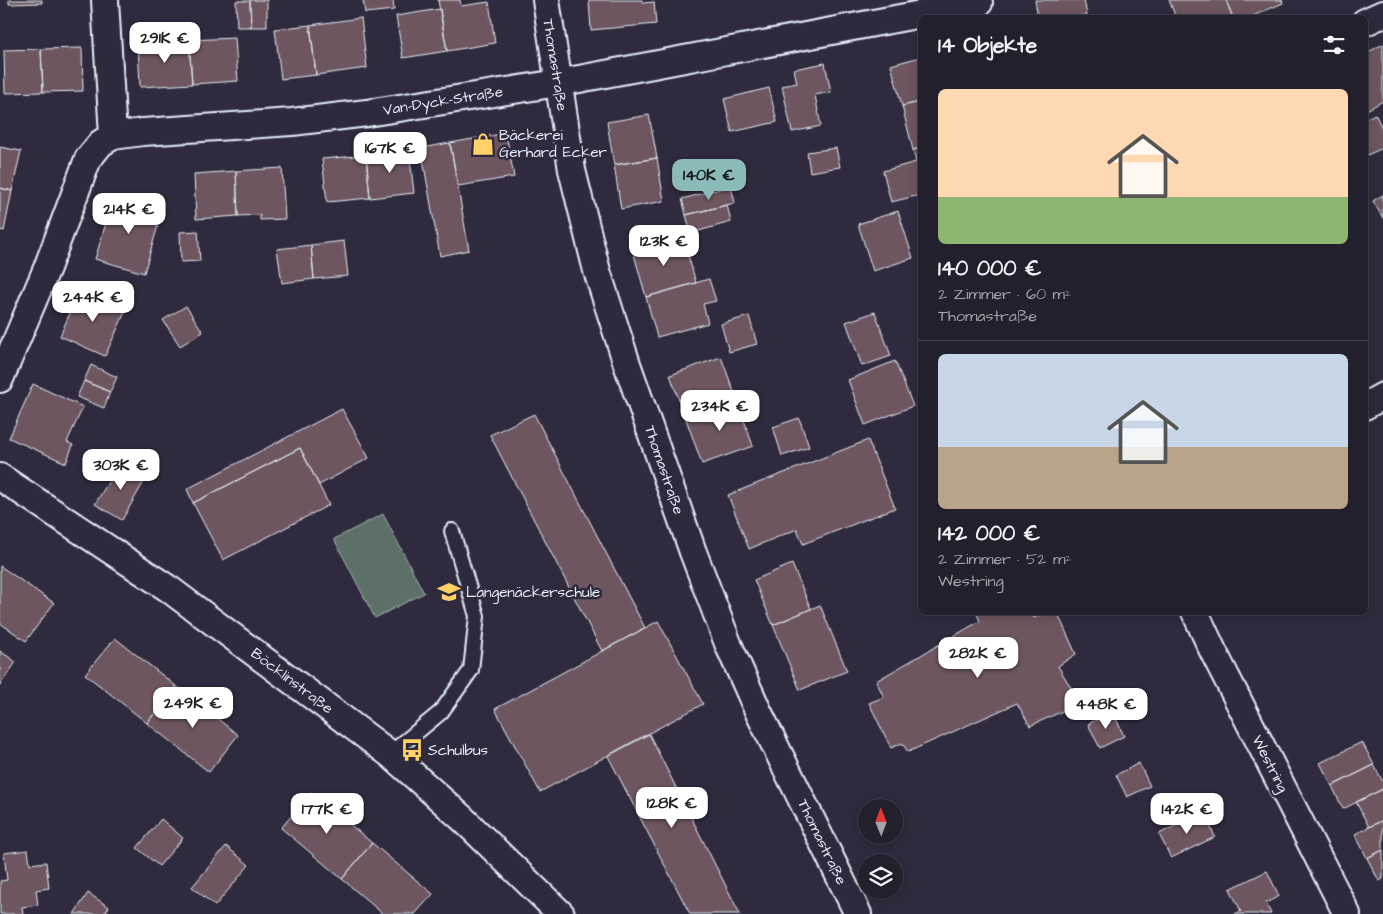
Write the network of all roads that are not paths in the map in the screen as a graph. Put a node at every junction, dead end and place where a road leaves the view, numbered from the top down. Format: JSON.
{"nodes":[{"id":1,"x":105,"y":0,"type":"edge"},
{"id":2,"x":546,"y":0,"type":"edge"},
{"id":3,"x":980,"y":7,"type":"edge"},
{"id":4,"x":1383,"y":14,"type":"edge"},
{"id":5,"x":936,"y":15,"type":"edge"},
{"id":6,"x":918,"y":18,"type":"edge"},
{"id":7,"x":1368,"y":21,"type":"edge"},
{"id":8,"x":558,"y":83,"type":"junction"},
{"id":9,"x":114,"y":136,"type":"junction"},
{"id":10,"x":0,"y":379,"type":"edge"},
{"id":11,"x":1383,"y":396,"type":"edge"},
{"id":12,"x":1368,"y":404,"type":"edge"},
{"id":13,"x":0,"y":477,"type":"edge"},
{"id":14,"x":452,"y":531,"type":"dead end"},
{"id":15,"x":1196,"y":615,"type":"edge"},
{"id":16,"x":390,"y":754,"type":"junction"},
{"id":17,"x":561,"y":914,"type":"edge"},
{"id":18,"x":858,"y":914,"type":"edge"},
{"id":19,"x":1346,"y":914,"type":"edge"}],
"edges":[{"from":1,"to":9,"type":"street"},
{"from":2,"to":8,"type":"street","name":"Thomastraße"},
{"from":3,"to":5,"type":"street","name":"Van-Dyck-Straße"},
{"from":4,"to":7,"type":"street"},
{"from":6,"to":8,"type":"street","name":"Van-Dyck-Straße"},
{"from":8,"to":9,"type":"street","name":"Van-Dyck-Straße"},
{"from":8,"to":18,"type":"street","name":"Thomastraße"},
{"from":9,"to":10,"type":"street"},
{"from":11,"to":12,"type":"street"},
{"from":13,"to":16,"type":"street","name":"Böcklinstraße"},
{"from":14,"to":16,"type":"lane"},
{"from":15,"to":19,"type":"street","name":"Westring"},
{"from":16,"to":17,"type":"street","name":"Böcklinstraße"}]}
